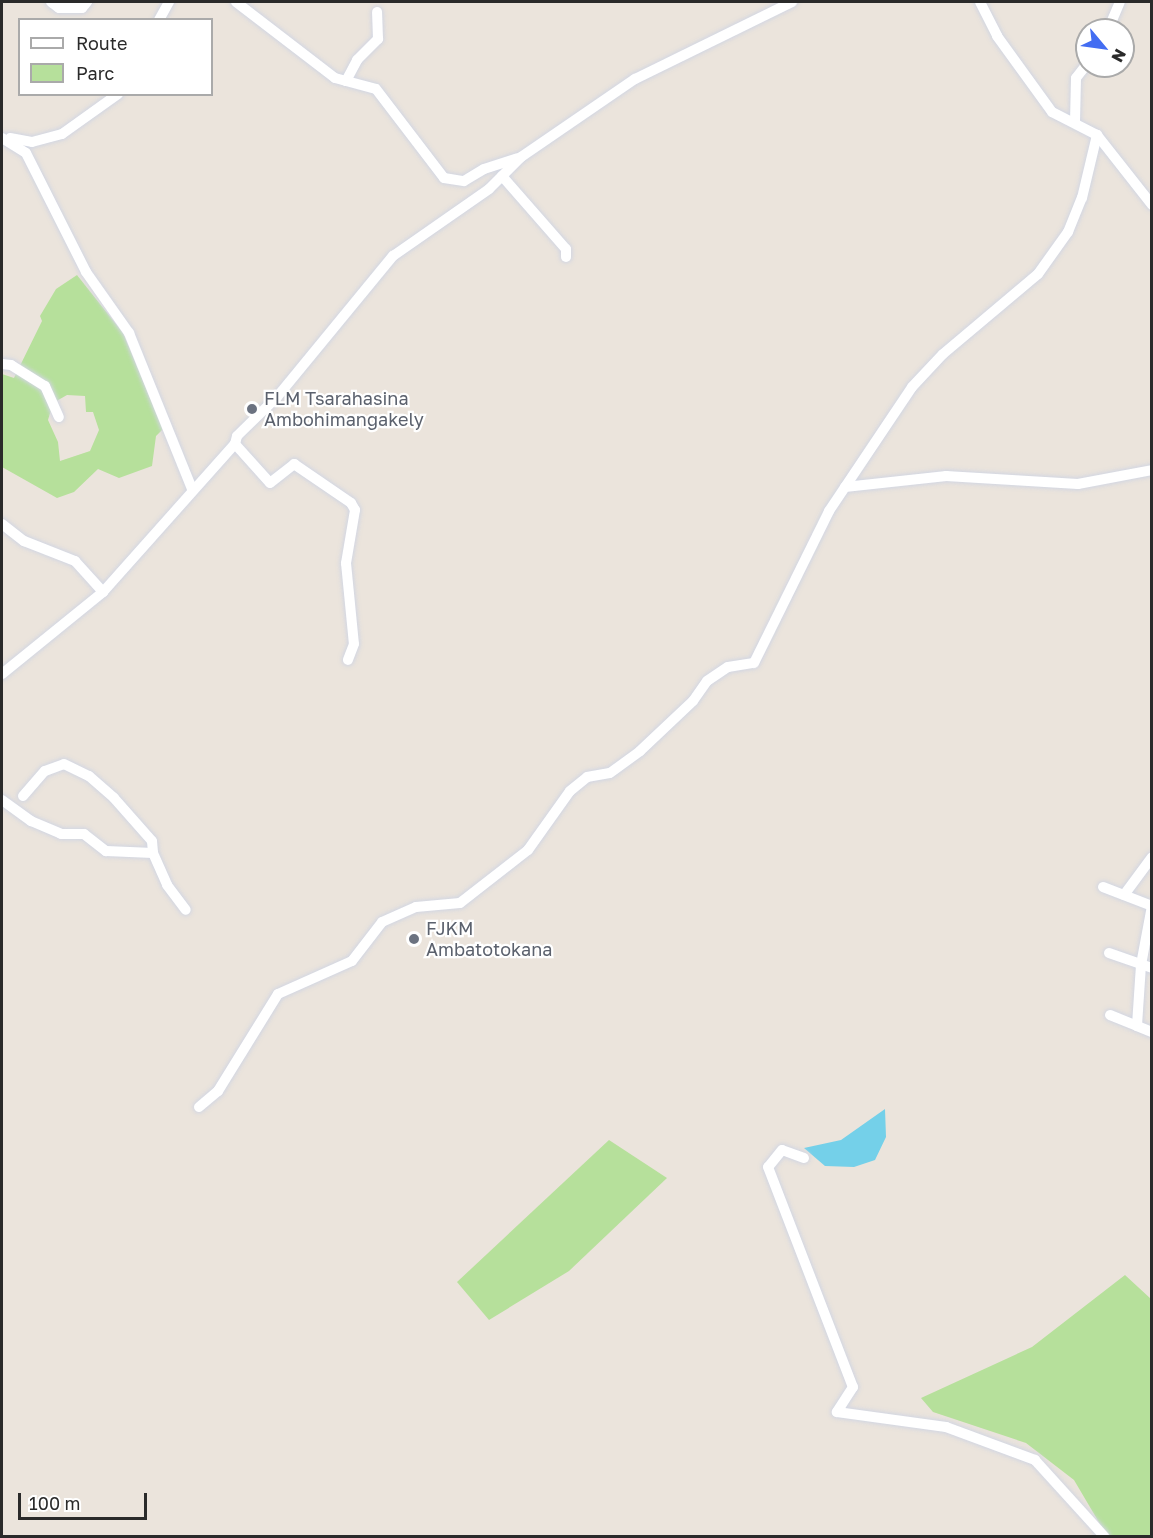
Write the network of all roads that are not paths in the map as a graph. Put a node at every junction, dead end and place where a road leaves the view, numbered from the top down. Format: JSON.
{"nodes":[{"id":1,"x":51,"y":2,"type":"edge"},
{"id":2,"x":87,"y":2,"type":"edge"},
{"id":3,"x":169,"y":2,"type":"edge"},
{"id":4,"x":236,"y":2,"type":"edge"},
{"id":5,"x":788,"y":2,"type":"edge"},
{"id":6,"x":980,"y":2,"type":"edge"},
{"id":7,"x":1120,"y":2,"type":"edge"},
{"id":8,"x":376,"y":12,"type":"dead end"},
{"id":9,"x":160,"y":18,"type":"edge"},
{"id":10,"x":1113,"y":18,"type":"edge"},
{"id":11,"x":1077,"y":78,"type":"edge"},
{"id":12,"x":346,"y":81,"type":"junction"},
{"id":13,"x":115,"y":96,"type":"edge"},
{"id":14,"x":1076,"y":122,"type":"junction"},
{"id":15,"x":1097,"y":135,"type":"junction"},
{"id":16,"x":4,"y":137,"type":"edge"},
{"id":17,"x":521,"y":157,"type":"junction"},
{"id":18,"x":502,"y":176,"type":"junction"},
{"id":19,"x":1152,"y":205,"type":"edge"},
{"id":20,"x":566,"y":257,"type":"dead end"},
{"id":21,"x":2,"y":364,"type":"edge"},
{"id":22,"x":59,"y":417,"type":"dead end"},
{"id":23,"x":235,"y":444,"type":"junction"},
{"id":24,"x":1152,"y":470,"type":"edge"},
{"id":25,"x":845,"y":487,"type":"junction"},
{"id":26,"x":192,"y":489,"type":"junction"},
{"id":27,"x":2,"y":524,"type":"edge"},
{"id":28,"x":103,"y":592,"type":"junction"},
{"id":29,"x":348,"y":660,"type":"dead end"},
{"id":30,"x":2,"y":674,"type":"edge"},
{"id":31,"x":23,"y":796,"type":"dead end"},
{"id":32,"x":2,"y":800,"type":"edge"},
{"id":33,"x":153,"y":853,"type":"junction"},
{"id":34,"x":1152,"y":857,"type":"edge"},
{"id":35,"x":1104,"y":887,"type":"dead end"},
{"id":36,"x":1124,"y":895,"type":"junction"},
{"id":37,"x":1152,"y":906,"type":"edge"},
{"id":38,"x":186,"y":910,"type":"dead end"},
{"id":39,"x":1109,"y":953,"type":"dead end"},
{"id":40,"x":1146,"y":966,"type":"edge"},
{"id":41,"x":1110,"y":1015,"type":"dead end"},
{"id":42,"x":1137,"y":1026,"type":"junction"},
{"id":43,"x":1152,"y":1032,"type":"edge"},
{"id":44,"x":200,"y":1107,"type":"dead end"},
{"id":45,"x":804,"y":1158,"type":"dead end"},
{"id":46,"x":1104,"y":1536,"type":"edge"}],
"edges":[{"from":1,"to":2,"type":"street"},
{"from":3,"to":9,"type":"street"},
{"from":4,"to":12,"type":"street"},
{"from":5,"to":17,"type":"street"},
{"from":6,"to":14,"type":"street"},
{"from":7,"to":10,"type":"street"},
{"from":8,"to":12,"type":"street"},
{"from":11,"to":14,"type":"street"},
{"from":12,"to":17,"type":"street"},
{"from":13,"to":16,"type":"street"},
{"from":14,"to":15,"type":"street"},
{"from":15,"to":19,"type":"street"},
{"from":15,"to":25,"type":"street"},
{"from":16,"to":26,"type":"street"},
{"from":17,"to":18,"type":"street"},
{"from":18,"to":20,"type":"street"},
{"from":18,"to":23,"type":"street"},
{"from":21,"to":22,"type":"street"},
{"from":23,"to":26,"type":"street"},
{"from":23,"to":29,"type":"street"},
{"from":24,"to":25,"type":"street"},
{"from":25,"to":44,"type":"street"},
{"from":26,"to":28,"type":"street"},
{"from":27,"to":28,"type":"street"},
{"from":28,"to":30,"type":"street"},
{"from":31,"to":33,"type":"street"},
{"from":32,"to":33,"type":"street"},
{"from":33,"to":38,"type":"street"},
{"from":34,"to":36,"type":"street"},
{"from":35,"to":36,"type":"street"},
{"from":36,"to":37,"type":"street"},
{"from":37,"to":40,"type":"street"},
{"from":39,"to":40,"type":"street"},
{"from":40,"to":42,"type":"street"},
{"from":41,"to":42,"type":"street"},
{"from":42,"to":43,"type":"street"},
{"from":45,"to":46,"type":"street"}]}
